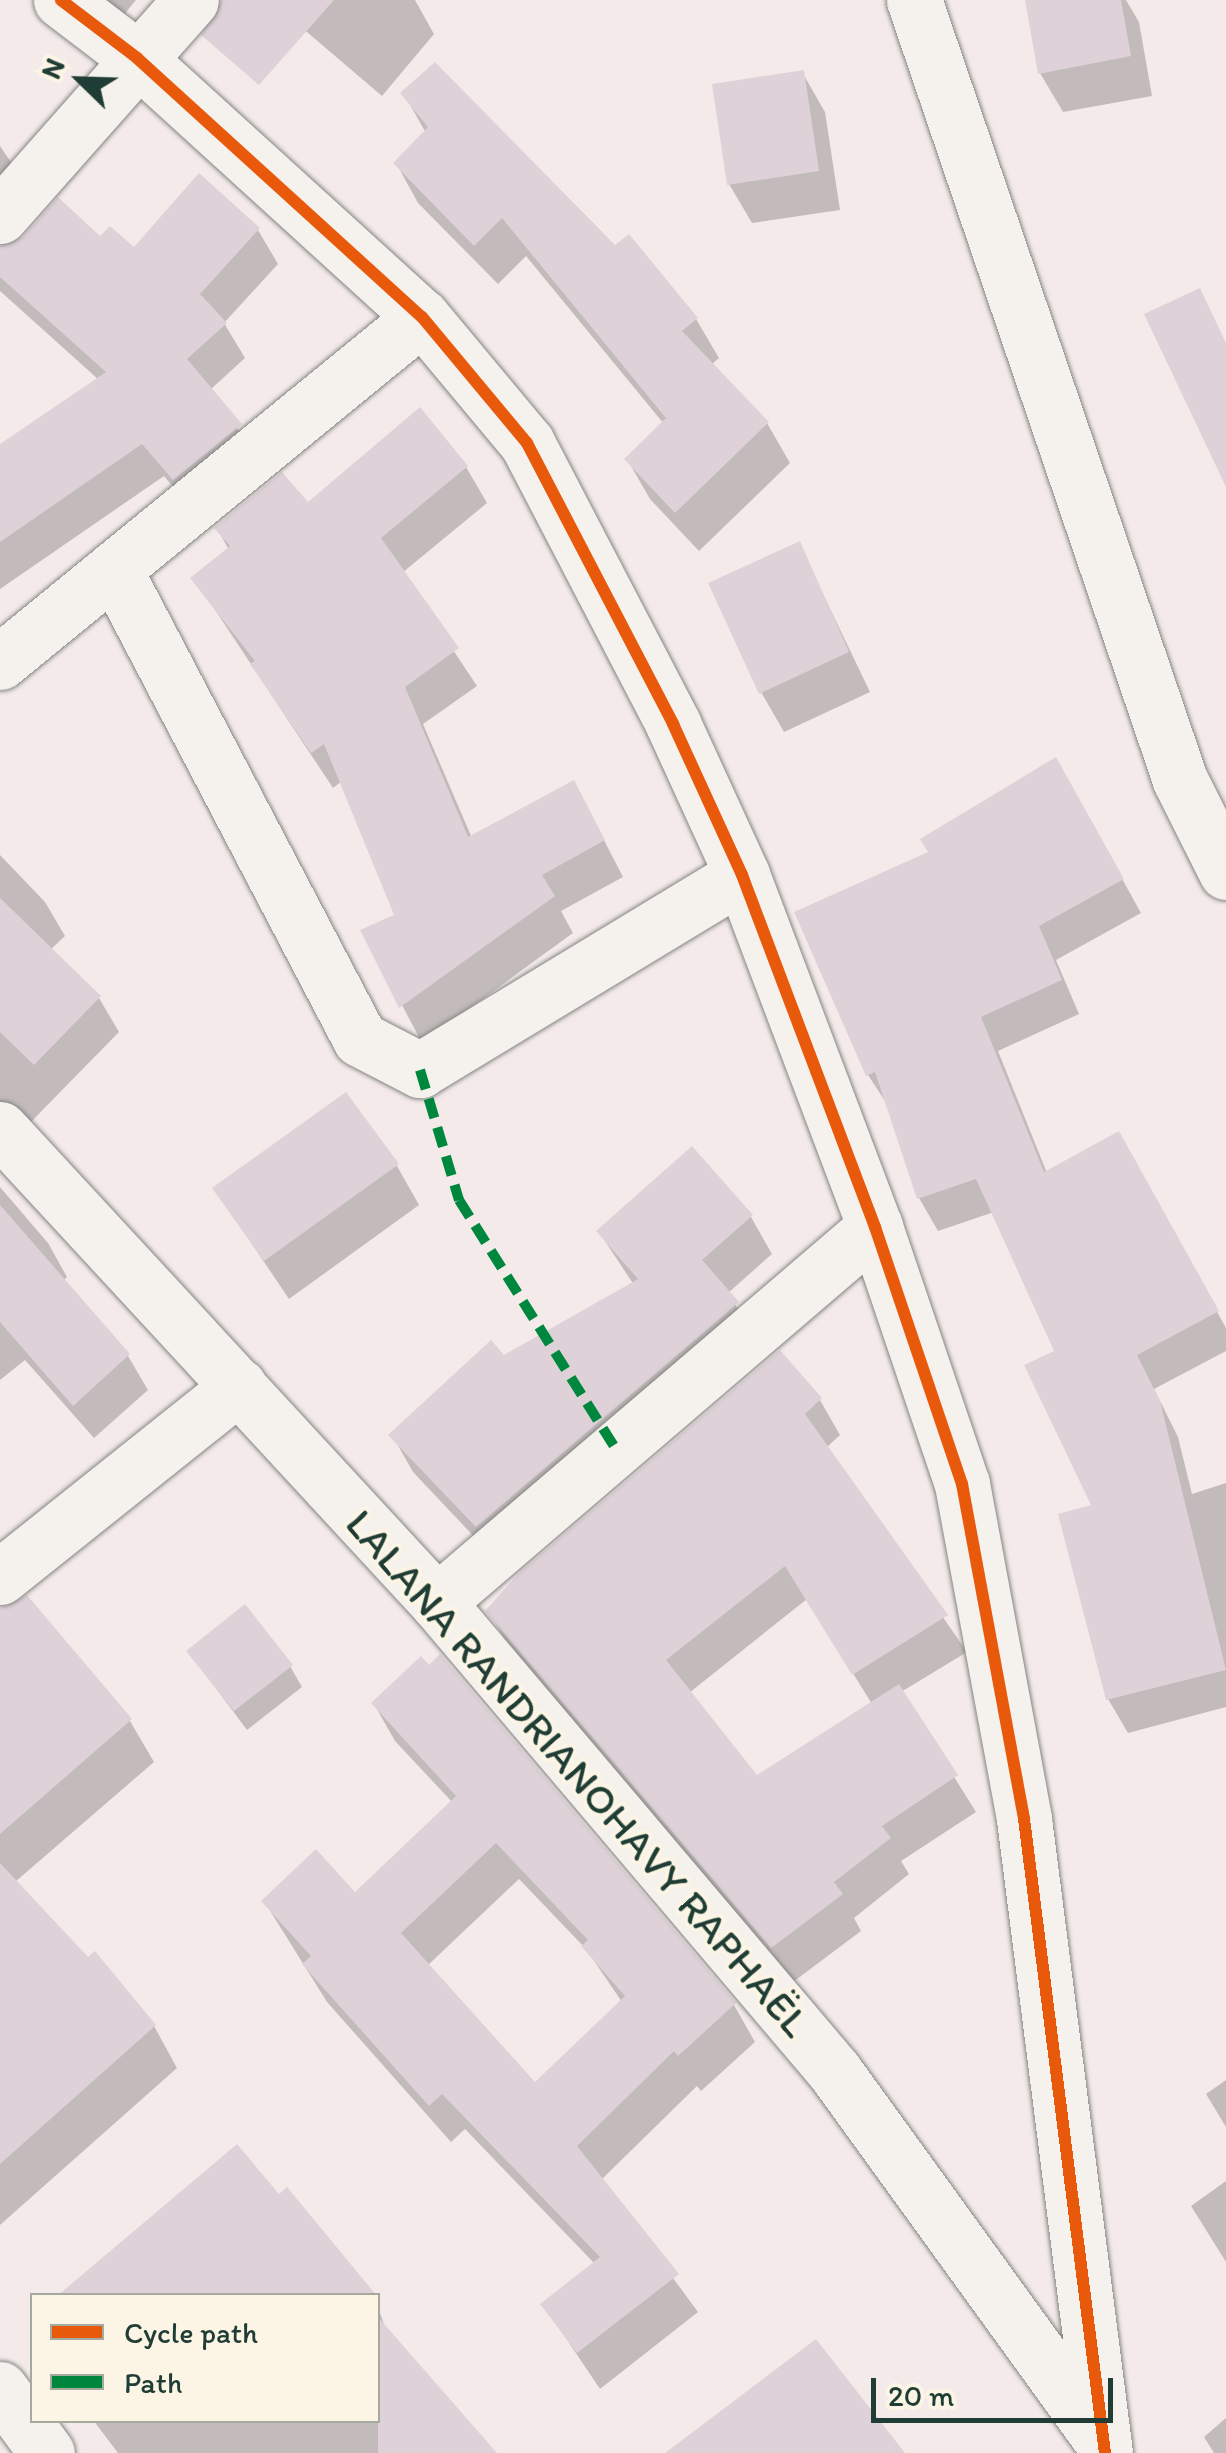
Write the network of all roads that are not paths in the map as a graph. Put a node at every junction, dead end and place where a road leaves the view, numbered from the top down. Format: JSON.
{"nodes":[{"id":1,"x":61,"y":0,"type":"edge"},
{"id":2,"x":191,"y":0,"type":"edge"},
{"id":3,"x":914,"y":0,"type":"edge"},
{"id":4,"x":137,"y":58,"type":"junction"},
{"id":5,"x":0,"y":216,"type":"edge"},
{"id":6,"x":422,"y":318,"type":"junction"},
{"id":7,"x":114,"y":569,"type":"junction"},
{"id":8,"x":0,"y":662,"type":"edge"},
{"id":9,"x":1226,"y":872,"type":"edge"},
{"id":10,"x":742,"y":874,"type":"junction"},
{"id":11,"x":0,"y":1129,"type":"edge"},
{"id":12,"x":874,"y":1227,"type":"junction"},
{"id":13,"x":239,"y":1386,"type":"junction"},
{"id":14,"x":0,"y":1576,"type":"edge"},
{"id":15,"x":437,"y":1602,"type":"junction"},
{"id":16,"x":0,"y":2389,"type":"edge"},
{"id":17,"x":1108,"y":2452,"type":"edge"},
{"id":18,"x":47,"y":2453,"type":"edge"}],
"edges":[{"from":1,"to":4,"type":"street"},
{"from":2,"to":4,"type":"street"},
{"from":3,"to":9,"type":"street"},
{"from":4,"to":5,"type":"street"},
{"from":4,"to":6,"type":"street"},
{"from":6,"to":7,"type":"street"},
{"from":6,"to":10,"type":"street"},
{"from":7,"to":8,"type":"street"},
{"from":7,"to":10,"type":"street"},
{"from":10,"to":12,"type":"street"},
{"from":11,"to":13,"type":"street","name":"LALANA RANDRIANOHAVY RAPHAËL"},
{"from":12,"to":15,"type":"street"},
{"from":12,"to":17,"type":"street"},
{"from":13,"to":14,"type":"street"},
{"from":13,"to":15,"type":"street","name":"LALANA RANDRIANOHAVY RAPHAËL"},
{"from":15,"to":17,"type":"street","name":"LALANA RANDRIANOHAVY RAPHAËL"},
{"from":16,"to":18,"type":"street"}]}
